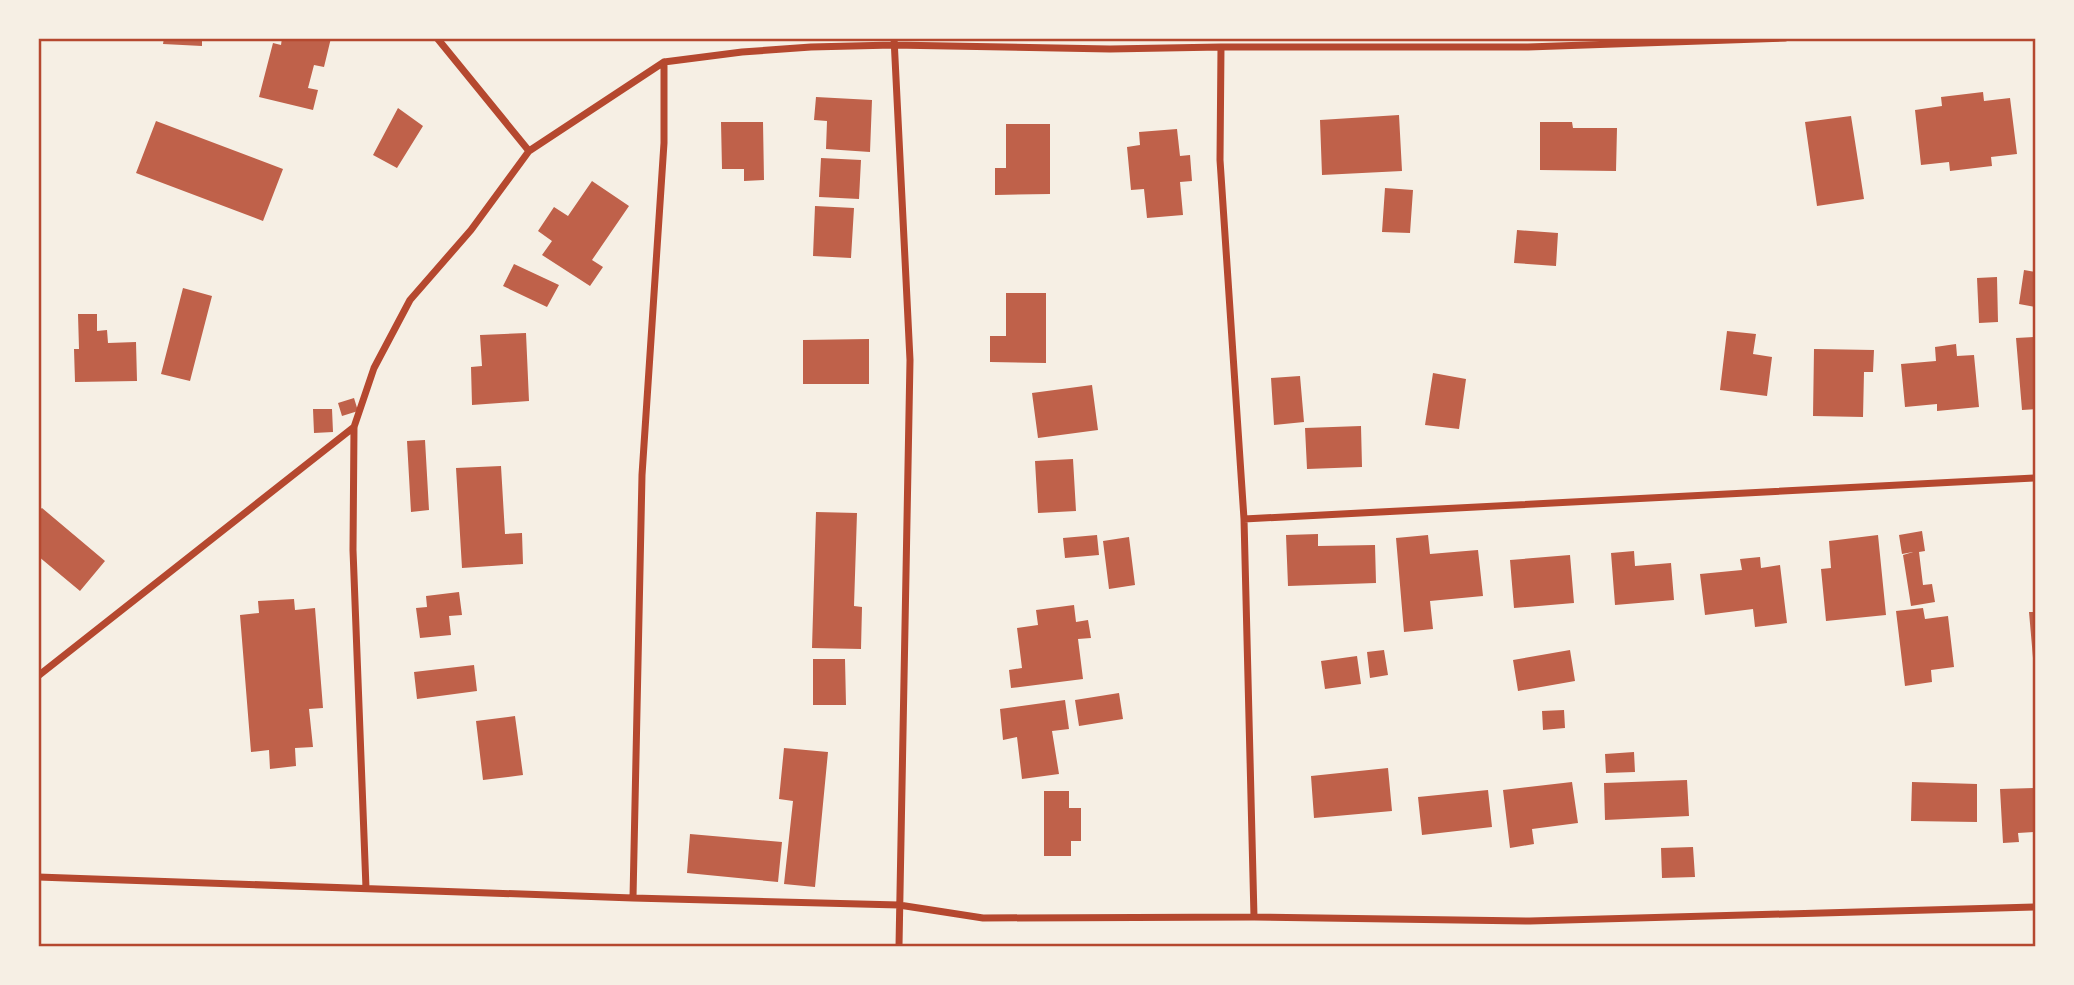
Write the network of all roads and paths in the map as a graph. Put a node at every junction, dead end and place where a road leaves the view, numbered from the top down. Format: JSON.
{"nodes":[{"id":1,"x":437,"y":38,"type":"edge"},
{"id":2,"x":1785,"y":38,"type":"edge"},
{"id":3,"x":1735,"y":39,"type":"edge"},
{"id":4,"x":893,"y":42,"type":"edge"},
{"id":5,"x":1221,"y":47,"type":"junction"},
{"id":6,"x":664,"y":62,"type":"junction"},
{"id":7,"x":529,"y":151,"type":"junction"},
{"id":8,"x":354,"y":427,"type":"junction"},
{"id":9,"x":2035,"y":478,"type":"edge"},
{"id":10,"x":1244,"y":519,"type":"junction"},
{"id":11,"x":38,"y":676,"type":"edge"},
{"id":12,"x":38,"y":877,"type":"edge"},
{"id":13,"x":366,"y":888,"type":"junction"},
{"id":14,"x":633,"y":898,"type":"junction"},
{"id":15,"x":899,"y":905,"type":"junction"},
{"id":16,"x":2035,"y":906,"type":"edge"},
{"id":17,"x":1254,"y":917,"type":"junction"},
{"id":18,"x":899,"y":947,"type":"edge"}],
"edges":[{"from":1,"to":7,"type":"street"},
{"from":2,"to":3,"type":"street"},
{"from":3,"to":5,"type":"street"},
{"from":4,"to":5,"type":"street"},
{"from":4,"to":6,"type":"street"},
{"from":4,"to":15,"type":"street"},
{"from":5,"to":10,"type":"street"},
{"from":6,"to":7,"type":"street"},
{"from":6,"to":14,"type":"street"},
{"from":7,"to":8,"type":"street"},
{"from":8,"to":11,"type":"street"},
{"from":8,"to":13,"type":"street"},
{"from":9,"to":10,"type":"street"},
{"from":10,"to":17,"type":"street"},
{"from":12,"to":13,"type":"street"},
{"from":13,"to":14,"type":"street"},
{"from":14,"to":15,"type":"street"},
{"from":15,"to":17,"type":"street"},
{"from":15,"to":18,"type":"street"},
{"from":16,"to":17,"type":"street"}]}
